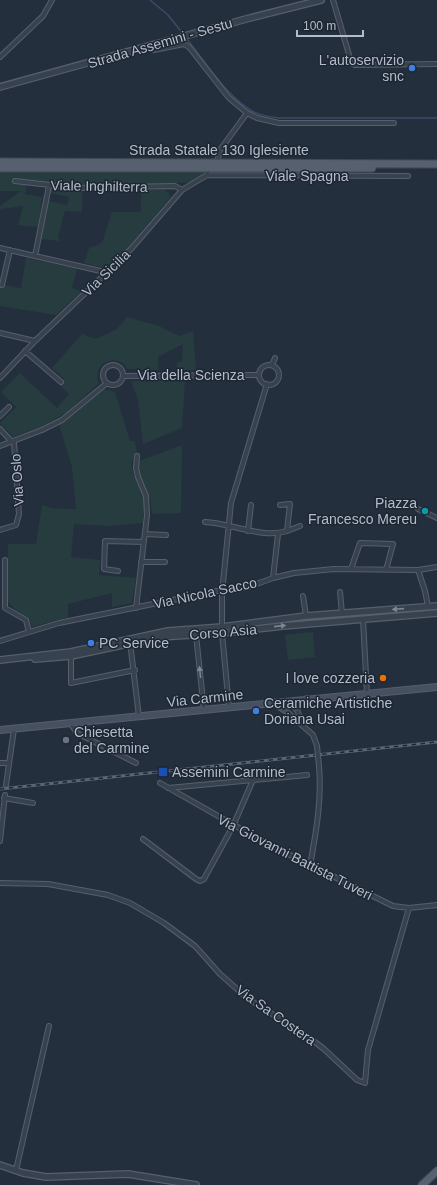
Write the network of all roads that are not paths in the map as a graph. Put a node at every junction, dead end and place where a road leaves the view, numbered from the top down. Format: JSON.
{"nodes":[{"id":1,"x":52,"y":0,"type":"edge"},
{"id":2,"x":320,"y":0,"type":"edge"},
{"id":3,"x":333,"y":0,"type":"edge"},
{"id":4,"x":149,"y":47,"type":"junction"},
{"id":5,"x":0,"y":57,"type":"edge"},
{"id":6,"x":437,"y":64,"type":"edge"},
{"id":7,"x":0,"y":87,"type":"edge"},
{"id":8,"x":247,"y":113,"type":"junction"},
{"id":9,"x":394,"y":123,"type":"dead end"},
{"id":10,"x":0,"y":162,"type":"edge"},
{"id":11,"x":218,"y":163,"type":"junction"},
{"id":12,"x":437,"y":164,"type":"edge"},
{"id":13,"x":0,"y":168,"type":"edge"},
{"id":14,"x":437,"y":168,"type":"edge"},
{"id":15,"x":208,"y":171,"type":"junction"},
{"id":16,"x":408,"y":176,"type":"dead end"},
{"id":17,"x":15,"y":181,"type":"dead end"},
{"id":18,"x":49,"y":186,"type":"junction"},
{"id":19,"x":182,"y":190,"type":"junction"},
{"id":20,"x":0,"y":248,"type":"edge"},
{"id":21,"x":10,"y":250,"type":"junction"},
{"id":22,"x":35,"y":256,"type":"junction"},
{"id":23,"x":105,"y":272,"type":"junction"},
{"id":24,"x":2,"y":285,"type":"dead end"},
{"id":25,"x":0,"y":333,"type":"edge"},
{"id":26,"x":34,"y":341,"type":"junction"},
{"id":27,"x":25,"y":351,"type":"junction"},
{"id":28,"x":274,"y":358,"type":"dead end"},
{"id":29,"x":272,"y":365,"type":"junction"},
{"id":30,"x":259,"y":375,"type":"junction"},
{"id":31,"x":123,"y":376,"type":"junction"},
{"id":32,"x":0,"y":378,"type":"edge"},
{"id":33,"x":61,"y":382,"type":"dead end"},
{"id":34,"x":107,"y":382,"type":"junction"},
{"id":35,"x":266,"y":384,"type":"junction"},
{"id":36,"x":9,"y":407,"type":"dead end"},
{"id":37,"x":0,"y":416,"type":"edge"},
{"id":38,"x":0,"y":429,"type":"edge"},
{"id":39,"x":13,"y":442,"type":"junction"},
{"id":40,"x":0,"y":446,"type":"edge"},
{"id":41,"x":138,"y":456,"type":"dead end"},
{"id":42,"x":251,"y":505,"type":"dead end"},
{"id":43,"x":280,"y":505,"type":"dead end"},
{"id":44,"x":418,"y":509,"type":"dead end"},
{"id":45,"x":437,"y":518,"type":"edge"},
{"id":46,"x":206,"y":522,"type":"dead end"},
{"id":47,"x":228,"y":525,"type":"junction"},
{"id":48,"x":300,"y":526,"type":"dead end"},
{"id":49,"x":0,"y":530,"type":"edge"},
{"id":50,"x":248,"y":531,"type":"junction"},
{"id":51,"x":287,"y":531,"type":"junction"},
{"id":52,"x":145,"y":534,"type":"junction"},
{"id":53,"x":278,"y":534,"type":"junction"},
{"id":54,"x":166,"y":535,"type":"dead end"},
{"id":55,"x":144,"y":542,"type":"junction"},
{"id":56,"x":5,"y":560,"type":"dead end"},
{"id":57,"x":141,"y":562,"type":"junction"},
{"id":58,"x":165,"y":562,"type":"dead end"},
{"id":59,"x":437,"y":567,"type":"edge"},
{"id":60,"x":351,"y":569,"type":"junction"},
{"id":61,"x":118,"y":570,"type":"dead end"},
{"id":62,"x":386,"y":570,"type":"junction"},
{"id":63,"x":418,"y":570,"type":"junction"},
{"id":64,"x":273,"y":578,"type":"junction"},
{"id":65,"x":222,"y":590,"type":"junction"},
{"id":66,"x":340,"y":592,"type":"dead end"},
{"id":67,"x":303,"y":596,"type":"dead end"},
{"id":68,"x":437,"y":606,"type":"edge"},
{"id":69,"x":428,"y":607,"type":"junction"},
{"id":70,"x":136,"y":608,"type":"junction"},
{"id":71,"x":342,"y":613,"type":"junction"},
{"id":72,"x":437,"y":613,"type":"edge"},
{"id":73,"x":306,"y":616,"type":"junction"},
{"id":74,"x":363,"y":619,"type":"junction"},
{"id":75,"x":222,"y":630,"type":"junction"},
{"id":76,"x":29,"y":632,"type":"junction"},
{"id":77,"x":196,"y":635,"type":"junction"},
{"id":78,"x":0,"y":640,"type":"edge"},
{"id":79,"x":130,"y":642,"type":"junction"},
{"id":80,"x":71,"y":654,"type":"junction"},
{"id":81,"x":0,"y":660,"type":"edge"},
{"id":82,"x":0,"y":663,"type":"edge"},
{"id":83,"x":134,"y":670,"type":"junction"},
{"id":84,"x":437,"y":687,"type":"edge"},
{"id":85,"x":367,"y":694,"type":"junction"},
{"id":86,"x":308,"y":699,"type":"junction"},
{"id":87,"x":291,"y":701,"type":"junction"},
{"id":88,"x":273,"y":702,"type":"junction"},
{"id":89,"x":284,"y":702,"type":"junction"},
{"id":90,"x":229,"y":707,"type":"junction"},
{"id":91,"x":296,"y":708,"type":"junction"},
{"id":92,"x":204,"y":710,"type":"junction"},
{"id":93,"x":285,"y":710,"type":"junction"},
{"id":94,"x":139,"y":717,"type":"junction"},
{"id":95,"x":71,"y":724,"type":"junction"},
{"id":96,"x":303,"y":725,"type":"junction"},
{"id":97,"x":14,"y":729,"type":"junction"},
{"id":98,"x":0,"y":730,"type":"edge"},
{"id":99,"x":0,"y":763,"type":"edge"},
{"id":100,"x":9,"y":763,"type":"junction"},
{"id":101,"x":136,"y":763,"type":"dead end"},
{"id":102,"x":307,"y":775,"type":"dead end"},
{"id":103,"x":253,"y":780,"type":"junction"},
{"id":104,"x":160,"y":783,"type":"dead end"},
{"id":105,"x":6,"y":785,"type":"dead end"},
{"id":106,"x":168,"y":788,"type":"junction"},
{"id":107,"x":33,"y":803,"type":"dead end"},
{"id":108,"x":233,"y":826,"type":"junction"},
{"id":109,"x":143,"y":839,"type":"dead end"},
{"id":110,"x":0,"y":841,"type":"edge"},
{"id":111,"x":310,"y":866,"type":"junction"},
{"id":112,"x":0,"y":883,"type":"edge"},
{"id":113,"x":437,"y":905,"type":"edge"},
{"id":114,"x":409,"y":908,"type":"junction"},
{"id":115,"x":49,"y":1026,"type":"dead end"},
{"id":116,"x":0,"y":1165,"type":"edge"},
{"id":117,"x":16,"y":1170,"type":"junction"},
{"id":118,"x":437,"y":1171,"type":"edge"},
{"id":119,"x":437,"y":1174,"type":"edge"},
{"id":120,"x":424,"y":1183,"type":"edge"},
{"id":121,"x":196,"y":1185,"type":"edge"}],
"edges":[{"from":1,"to":5,"type":"street"},
{"from":2,"to":4,"type":"street","name":"Strada Assemini - Sestu"},
{"from":3,"to":6,"type":"street"},
{"from":4,"to":7,"type":"street","name":"Strada Assemini - Sestu"},
{"from":4,"to":8,"type":"street"},
{"from":8,"to":9,"type":"street"},
{"from":8,"to":11,"type":"street"},
{"from":10,"to":11,"type":"main road","name":"Strada Statale 130 Iglesiente"},
{"from":11,"to":12,"type":"main road","name":"Strada Statale 130 Iglesiente"},
{"from":13,"to":15,"type":"main road","name":"Strada Statale 130 Iglesiente"},
{"from":14,"to":15,"type":"main road","name":"Strada Statale 130 Iglesiente"},
{"from":15,"to":16,"type":"street","name":"Viale Spagna"},
{"from":15,"to":19,"type":"street","name":"Via Sicilia"},
{"from":17,"to":18,"type":"street","name":"Viale Inghilterra"},
{"from":18,"to":19,"type":"street","name":"Viale Inghilterra"},
{"from":18,"to":22,"type":"street"},
{"from":19,"to":23,"type":"street","name":"Via Sicilia"},
{"from":20,"to":21,"type":"street"},
{"from":21,"to":22,"type":"street"},
{"from":21,"to":24,"type":"street"},
{"from":22,"to":23,"type":"street"},
{"from":23,"to":26,"type":"street","name":"Via Sicilia"},
{"from":25,"to":26,"type":"street"},
{"from":26,"to":27,"type":"street","name":"Via Sicilia"},
{"from":27,"to":32,"type":"street","name":"Via Sicilia"},
{"from":27,"to":33,"type":"street"},
{"from":28,"to":29,"type":"street"},
{"from":29,"to":30,"type":"street"},
{"from":29,"to":35,"type":"street"},
{"from":30,"to":31,"type":"street","name":"Via della Scienza"},
{"from":30,"to":35,"type":"street"},
{"from":31,"to":34,"type":"street"},
{"from":31,"to":34,"type":"street"},
{"from":34,"to":39,"type":"street"},
{"from":35,"to":47,"type":"street"},
{"from":36,"to":37,"type":"street"},
{"from":38,"to":39,"type":"street"},
{"from":39,"to":40,"type":"street"},
{"from":39,"to":49,"type":"street","name":"Via Oslo"},
{"from":41,"to":52,"type":"street"},
{"from":42,"to":50,"type":"street"},
{"from":43,"to":51,"type":"street"},
{"from":44,"to":45,"type":"street"},
{"from":46,"to":47,"type":"street"},
{"from":47,"to":50,"type":"street"},
{"from":47,"to":65,"type":"street"},
{"from":48,"to":51,"type":"street"},
{"from":50,"to":53,"type":"street"},
{"from":51,"to":53,"type":"street"},
{"from":52,"to":54,"type":"street"},
{"from":52,"to":55,"type":"street"},
{"from":53,"to":64,"type":"street"},
{"from":55,"to":57,"type":"street"},
{"from":55,"to":61,"type":"street"},
{"from":56,"to":76,"type":"street"},
{"from":57,"to":58,"type":"street"},
{"from":57,"to":70,"type":"street"},
{"from":59,"to":63,"type":"street","name":"Via Nicola Sacco"},
{"from":60,"to":62,"type":"street","name":"Via Nicola Sacco"},
{"from":60,"to":62,"type":"street"},
{"from":60,"to":64,"type":"street","name":"Via Nicola Sacco"},
{"from":62,"to":63,"type":"street","name":"Via Nicola Sacco"},
{"from":63,"to":69,"type":"street"},
{"from":64,"to":65,"type":"street","name":"Via Nicola Sacco"},
{"from":65,"to":70,"type":"street","name":"Via Nicola Sacco"},
{"from":65,"to":75,"type":"street"},
{"from":66,"to":71,"type":"street"},
{"from":67,"to":73,"type":"street"},
{"from":68,"to":69,"type":"street","name":"Corso Asia"},
{"from":69,"to":71,"type":"street","name":"Corso Asia","one_way":true},
{"from":70,"to":76,"type":"street","name":"Via Nicola Sacco"},
{"from":71,"to":73,"type":"street","name":"Corso Asia"},
{"from":72,"to":74,"type":"street","name":"Corso Asia"},
{"from":73,"to":75,"type":"street","name":"Corso Asia"},
{"from":75,"to":74,"type":"street","name":"Corso Asia","one_way":true},
{"from":74,"to":85,"type":"street"},
{"from":75,"to":77,"type":"street","name":"Corso Asia"},
{"from":75,"to":79,"type":"street","name":"Corso Asia"},
{"from":75,"to":90,"type":"street"},
{"from":76,"to":78,"type":"street","name":"Via Nicola Sacco"},
{"from":77,"to":79,"type":"street","name":"Corso Asia"},
{"from":92,"to":77,"type":"street","one_way":true},
{"from":79,"to":80,"type":"street"},
{"from":79,"to":83,"type":"street"},
{"from":80,"to":81,"type":"street"},
{"from":80,"to":82,"type":"street"},
{"from":80,"to":83,"type":"street"},
{"from":83,"to":94,"type":"street"},
{"from":84,"to":85,"type":"main road","name":"Via Carmine"},
{"from":85,"to":86,"type":"main road","name":"Via Carmine"},
{"from":86,"to":87,"type":"main road","name":"Via Carmine"},
{"from":86,"to":91,"type":"main road"},
{"from":87,"to":89,"type":"main road","name":"Via Carmine"},
{"from":87,"to":91,"type":"street"},
{"from":88,"to":89,"type":"main road","name":"Via Carmine"},
{"from":88,"to":90,"type":"main road","name":"Via Carmine"},
{"from":88,"to":93,"type":"main road"},
{"from":89,"to":93,"type":"street"},
{"from":90,"to":92,"type":"main road","name":"Via Carmine"},
{"from":91,"to":96,"type":"street"},
{"from":92,"to":94,"type":"main road","name":"Via Carmine"},
{"from":93,"to":96,"type":"street"},
{"from":94,"to":95,"type":"main road","name":"Via Carmine"},
{"from":95,"to":97,"type":"main road","name":"Via Carmine"},
{"from":95,"to":101,"type":"street"},
{"from":96,"to":111,"type":"street","bridge":true},
{"from":97,"to":98,"type":"main road","name":"Via Carmine"},
{"from":97,"to":100,"type":"street"},
{"from":99,"to":100,"type":"street"},
{"from":100,"to":105,"type":"street"},
{"from":102,"to":103,"type":"street"},
{"from":103,"to":106,"type":"street"},
{"from":103,"to":108,"type":"street"},
{"from":104,"to":106,"type":"street","name":"Via Giovanni Battista Tuveri"},
{"from":106,"to":108,"type":"street","name":"Via Giovanni Battista Tuveri"},
{"from":107,"to":110,"type":"street"},
{"from":108,"to":109,"type":"street"},
{"from":108,"to":111,"type":"street","name":"Via Giovanni Battista Tuveri"},
{"from":111,"to":114,"type":"street","name":"Via Giovanni Battista Tuveri"},
{"from":112,"to":114,"type":"street","name":"Via Sa Costera"},
{"from":113,"to":114,"type":"street","name":"Via Giovanni Battista Tuveri"},
{"from":115,"to":117,"type":"street"},
{"from":116,"to":117,"type":"street"},
{"from":117,"to":121,"type":"street"},
{"from":118,"to":120,"type":"main road"},
{"from":119,"to":120,"type":"main road"}]}
